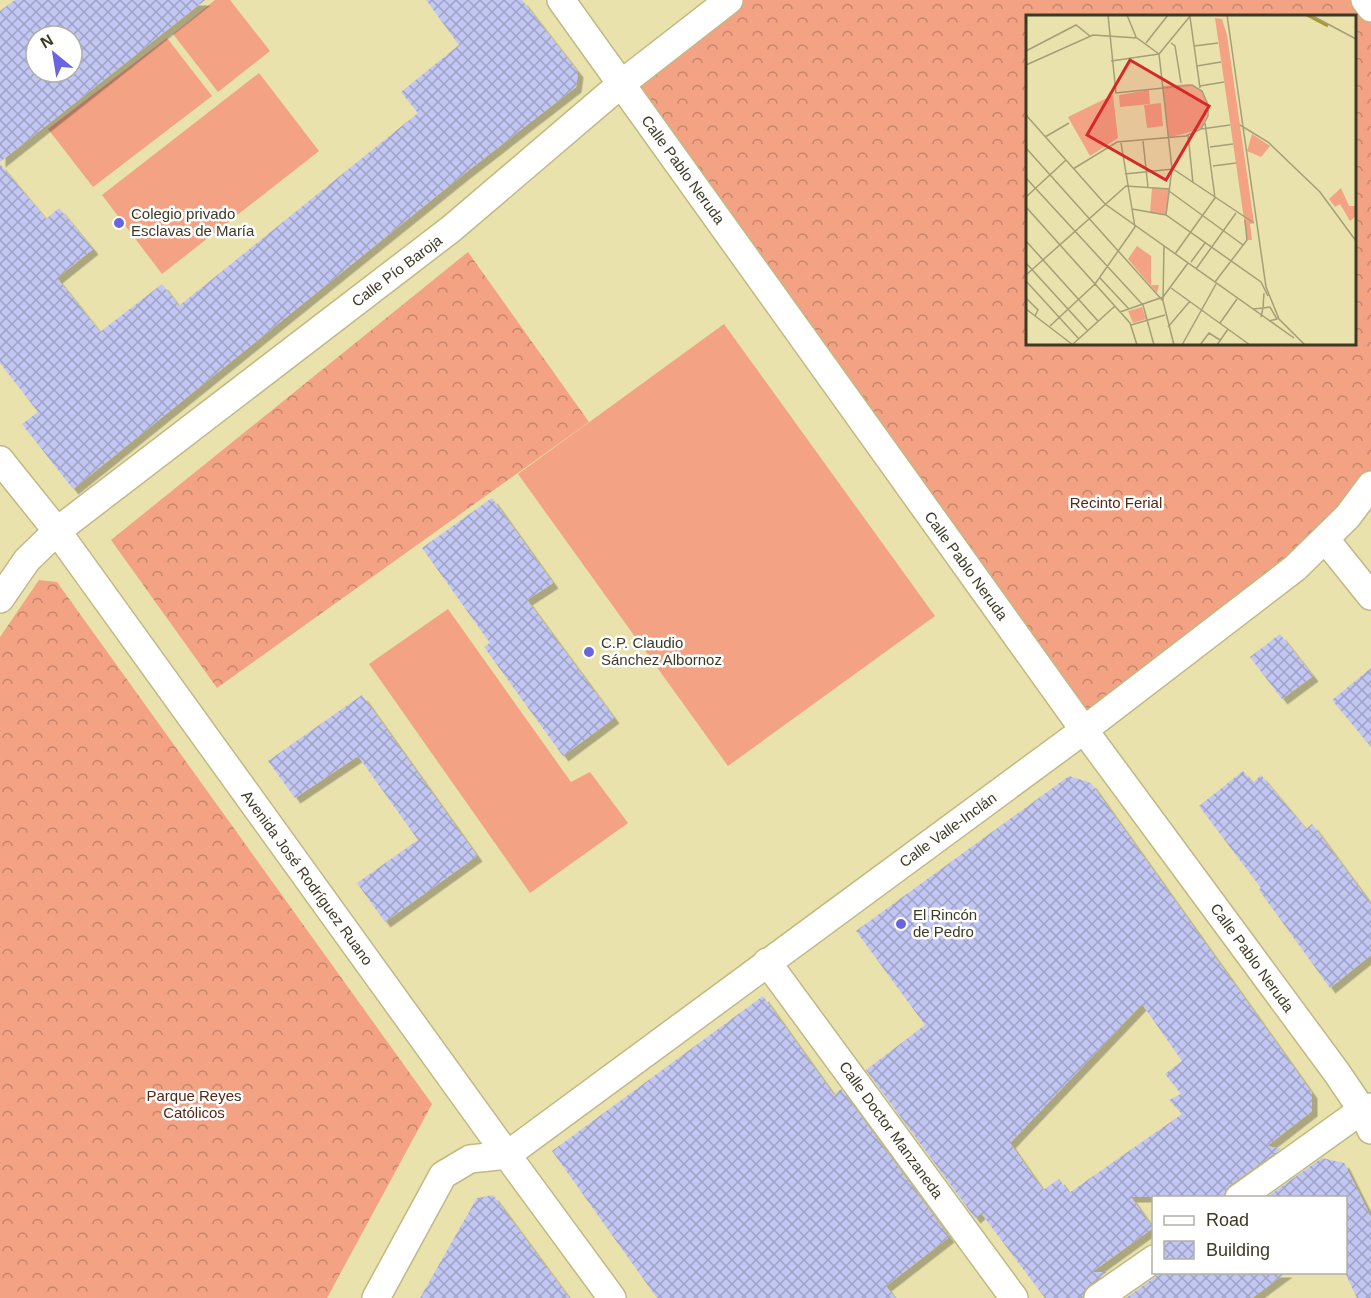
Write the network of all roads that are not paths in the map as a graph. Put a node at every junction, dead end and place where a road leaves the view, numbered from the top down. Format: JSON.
{"nodes":[{"id":1,"x":561,"y":0,"type":"edge"},
{"id":2,"x":729,"y":0,"type":"edge"},
{"id":3,"x":1365,"y":0,"type":"edge"},
{"id":4,"x":1371,"y":8,"type":"edge"},
{"id":5,"x":621,"y":84,"type":"junction"},
{"id":6,"x":0,"y":460,"type":"edge"},
{"id":7,"x":1371,"y":485,"type":"edge"},
{"id":8,"x":57,"y":531,"type":"junction"},
{"id":9,"x":1326,"y":540,"type":"junction"},
{"id":10,"x":1371,"y":596,"type":"edge"},
{"id":11,"x":0,"y":599,"type":"edge"},
{"id":12,"x":1084,"y":730,"type":"junction"},
{"id":13,"x":767,"y":962,"type":"junction"},
{"id":14,"x":1368,"y":1115,"type":"edge"},
{"id":15,"x":507,"y":1155,"type":"junction"},
{"id":16,"x":1241,"y":1196,"type":"edge"},
{"id":17,"x":1152,"y":1259,"type":"edge"},
{"id":18,"x":376,"y":1298,"type":"edge"},
{"id":19,"x":612,"y":1298,"type":"edge"},
{"id":20,"x":1014,"y":1298,"type":"edge"},
{"id":21,"x":1098,"y":1298,"type":"edge"}],
"edges":[{"from":1,"to":5,"type":"street","name":"Calle Pablo Neruda"},
{"from":2,"to":5,"type":"street","name":"Calle Pío Baroja"},
{"from":3,"to":4,"type":"street"},
{"from":5,"to":8,"type":"street","name":"Calle Pío Baroja"},
{"from":5,"to":12,"type":"street","name":"Calle Pablo Neruda"},
{"from":6,"to":8,"type":"street","name":"Avenida José Rodríguez Ruano"},
{"from":7,"to":9,"type":"street","name":"Calle Valle-Inclán"},
{"from":8,"to":11,"type":"street","name":"Calle Pío Baroja"},
{"from":8,"to":15,"type":"street","name":"Avenida José Rodríguez Ruano"},
{"from":9,"to":10,"type":"street"},
{"from":9,"to":12,"type":"street","name":"Calle Valle-Inclán"},
{"from":12,"to":13,"type":"street","name":"Calle Valle-Inclán"},
{"from":12,"to":14,"type":"street","name":"Calle Pablo Neruda"},
{"from":13,"to":15,"type":"street","name":"Calle Valle-Inclán"},
{"from":13,"to":20,"type":"street","name":"Calle Doctor Manzaneda"},
{"from":14,"to":16,"type":"street"},
{"from":15,"to":18,"type":"street"},
{"from":15,"to":19,"type":"street","name":"Avenida José Rodríguez Ruano"},
{"from":17,"to":21,"type":"street"}]}
